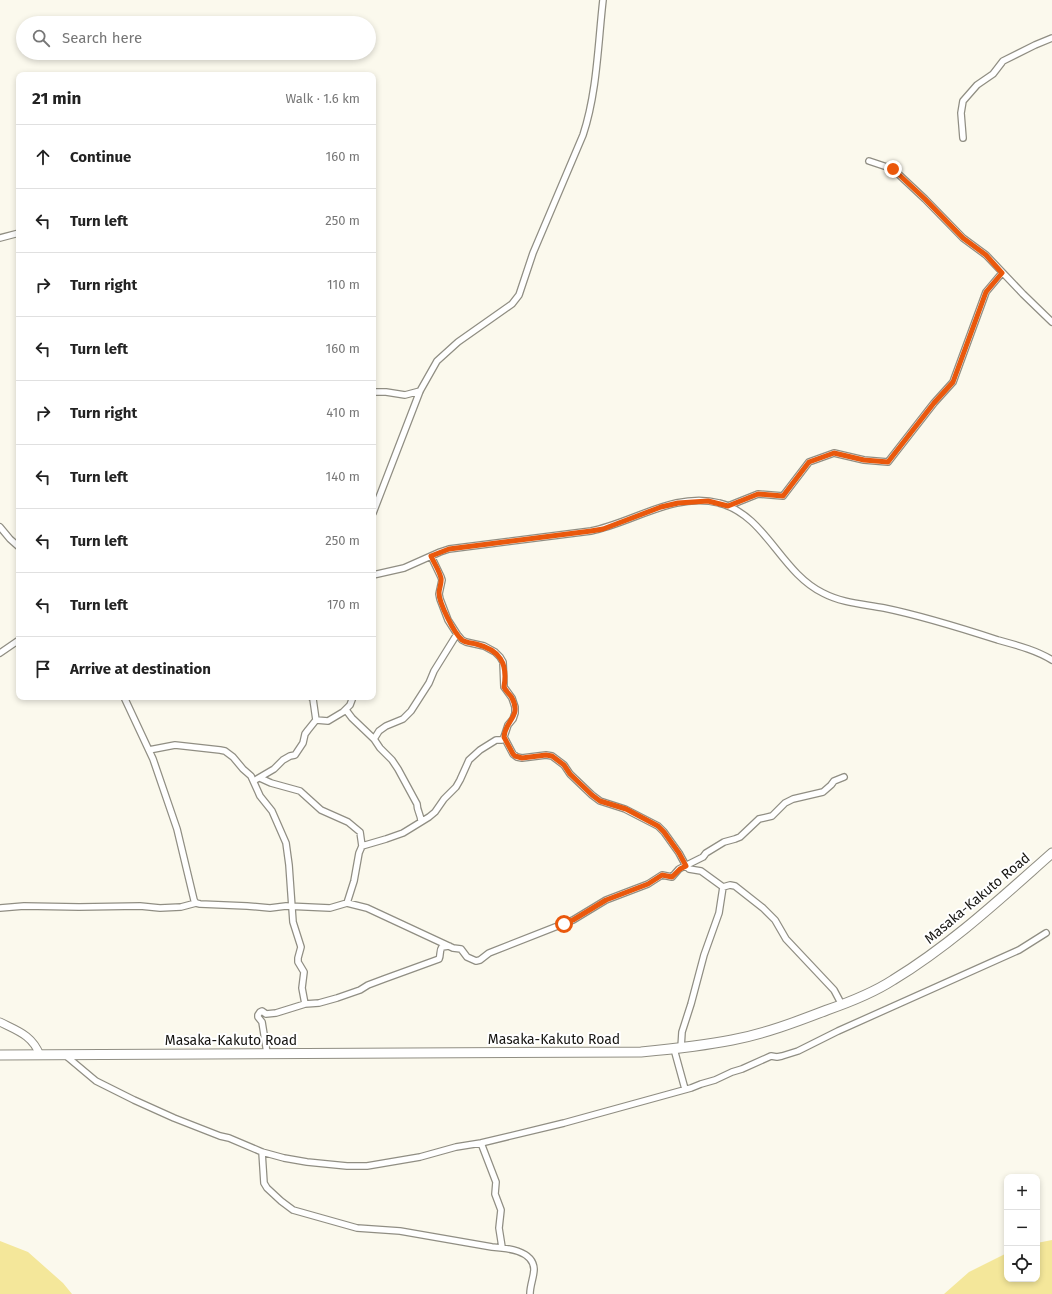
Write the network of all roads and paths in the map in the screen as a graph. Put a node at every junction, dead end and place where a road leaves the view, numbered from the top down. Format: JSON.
{"nodes":[{"id":1,"x":603,"y":0,"type":"edge"},
{"id":2,"x":1052,"y":38,"type":"edge"},
{"id":3,"x":963,"y":138,"type":"dead end"},
{"id":4,"x":869,"y":161,"type":"dead end"},
{"id":5,"x":16,"y":234,"type":"edge"},
{"id":6,"x":0,"y":238,"type":"edge"},
{"id":7,"x":1002,"y":273,"type":"junction"},
{"id":8,"x":1052,"y":322,"type":"edge"},
{"id":9,"x":420,"y":391,"type":"junction"},
{"id":10,"x":376,"y":392,"type":"edge"},
{"id":11,"x":376,"y":505,"type":"edge"},
{"id":12,"x":728,"y":506,"type":"junction"},
{"id":13,"x":0,"y":527,"type":"edge"},
{"id":14,"x":16,"y":544,"type":"edge"},
{"id":15,"x":431,"y":556,"type":"junction"},
{"id":16,"x":376,"y":574,"type":"edge"},
{"id":17,"x":457,"y":634,"type":"junction"},
{"id":18,"x":16,"y":642,"type":"edge"},
{"id":19,"x":0,"y":653,"type":"edge"},
{"id":20,"x":1052,"y":660,"type":"edge"},
{"id":21,"x":125,"y":700,"type":"edge"},
{"id":22,"x":313,"y":700,"type":"edge"},
{"id":23,"x":352,"y":700,"type":"edge"},
{"id":24,"x":346,"y":710,"type":"junction"},
{"id":25,"x":316,"y":720,"type":"junction"},
{"id":26,"x":504,"y":737,"type":"junction"},
{"id":27,"x":374,"y":739,"type":"junction"},
{"id":28,"x":149,"y":750,"type":"junction"},
{"id":29,"x":844,"y":776,"type":"dead end"},
{"id":30,"x":260,"y":778,"type":"junction"},
{"id":31,"x":253,"y":780,"type":"junction"},
{"id":32,"x":421,"y":821,"type":"junction"},
{"id":33,"x":362,"y":846,"type":"junction"},
{"id":34,"x":1052,"y":853,"type":"edge"},
{"id":35,"x":686,"y":866,"type":"junction"},
{"id":36,"x":723,"y":887,"type":"junction"},
{"id":37,"x":196,"y":903,"type":"junction"},
{"id":38,"x":347,"y":903,"type":"junction"},
{"id":39,"x":292,"y":906,"type":"junction"},
{"id":40,"x":0,"y":908,"type":"edge"},
{"id":41,"x":1046,"y":934,"type":"dead end"},
{"id":42,"x":450,"y":946,"type":"junction"},
{"id":43,"x":306,"y":1004,"type":"junction"},
{"id":44,"x":842,"y":1005,"type":"junction"},
{"id":45,"x":0,"y":1022,"type":"edge"},
{"id":46,"x":678,"y":1049,"type":"junction"},
{"id":47,"x":64,"y":1054,"type":"junction"},
{"id":48,"x":267,"y":1054,"type":"junction"},
{"id":49,"x":0,"y":1055,"type":"edge"},
{"id":50,"x":40,"y":1055,"type":"junction"},
{"id":51,"x":686,"y":1089,"type":"junction"},
{"id":52,"x":481,"y":1144,"type":"junction"},
{"id":53,"x":262,"y":1152,"type":"junction"},
{"id":54,"x":502,"y":1247,"type":"junction"},
{"id":55,"x":530,"y":1294,"type":"edge"}],
"edges":[{"from":1,"to":9,"type":"street"},
{"from":2,"to":3,"type":"street"},
{"from":4,"to":7,"type":"street"},
{"from":5,"to":6,"type":"street"},
{"from":7,"to":8,"type":"street"},
{"from":7,"to":12,"type":"street"},
{"from":9,"to":10,"type":"street"},
{"from":9,"to":11,"type":"street"},
{"from":12,"to":15,"type":"street"},
{"from":12,"to":20,"type":"street"},
{"from":13,"to":14,"type":"street"},
{"from":15,"to":16,"type":"street"},
{"from":15,"to":17,"type":"street"},
{"from":17,"to":26,"type":"street"},
{"from":17,"to":27,"type":"street"},
{"from":18,"to":19,"type":"street"},
{"from":21,"to":28,"type":"street"},
{"from":22,"to":25,"type":"street"},
{"from":23,"to":24,"type":"street"},
{"from":24,"to":25,"type":"street"},
{"from":24,"to":27,"type":"street"},
{"from":25,"to":30,"type":"street"},
{"from":26,"to":32,"type":"street"},
{"from":26,"to":35,"type":"street"},
{"from":27,"to":32,"type":"street"},
{"from":28,"to":31,"type":"street"},
{"from":28,"to":37,"type":"street"},
{"from":29,"to":35,"type":"street"},
{"from":30,"to":31,"type":"street"},
{"from":30,"to":33,"type":"street"},
{"from":31,"to":39,"type":"street"},
{"from":32,"to":33,"type":"street"},
{"from":33,"to":38,"type":"street"},
{"from":34,"to":44,"type":"highway","name":"Masaka-Kakuto Road"},
{"from":35,"to":36,"type":"street"},
{"from":35,"to":42,"type":"street"},
{"from":36,"to":44,"type":"street"},
{"from":36,"to":46,"type":"street"},
{"from":37,"to":39,"type":"street"},
{"from":37,"to":40,"type":"street"},
{"from":38,"to":39,"type":"street"},
{"from":38,"to":42,"type":"street"},
{"from":39,"to":43,"type":"street"},
{"from":41,"to":51,"type":"street"},
{"from":42,"to":43,"type":"street"},
{"from":43,"to":48,"type":"street"},
{"from":44,"to":46,"type":"highway","name":"Masaka-Kakuto Road"},
{"from":45,"to":50,"type":"street"},
{"from":46,"to":48,"type":"highway","name":"Masaka-Kakuto Road"},
{"from":46,"to":51,"type":"street"},
{"from":47,"to":48,"type":"highway","name":"Masaka-Kakuto Road"},
{"from":47,"to":50,"type":"highway","name":"Masaka-Kakuto Road"},
{"from":47,"to":53,"type":"street"},
{"from":49,"to":50,"type":"highway","name":"Masaka-Kakuto Road"},
{"from":51,"to":52,"type":"street"},
{"from":52,"to":53,"type":"street"},
{"from":52,"to":54,"type":"street"},
{"from":53,"to":54,"type":"street"},
{"from":54,"to":55,"type":"street"}]}
